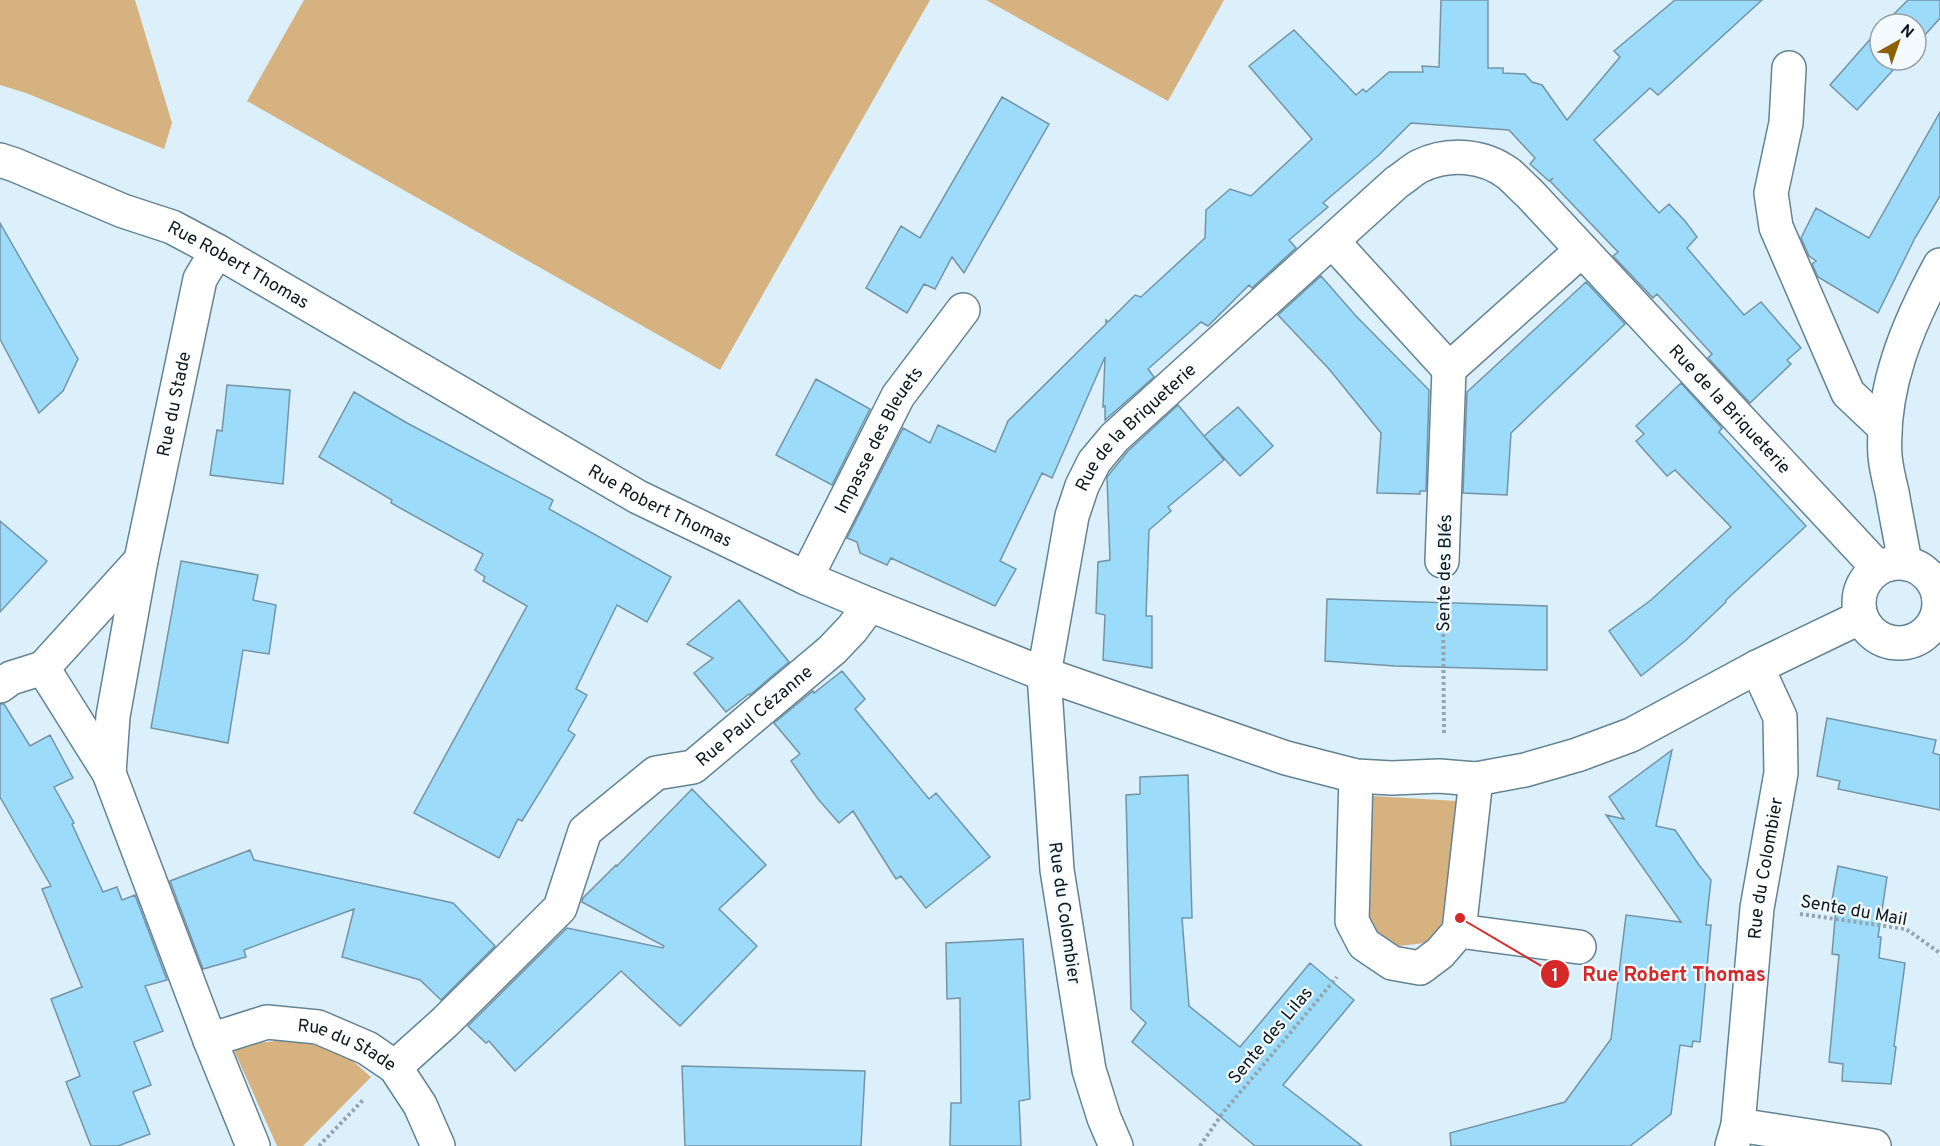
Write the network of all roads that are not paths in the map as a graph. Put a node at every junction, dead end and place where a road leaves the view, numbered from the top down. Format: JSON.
{"nodes":[{"id":1,"x":1789,"y":68,"type":"dead end"},
{"id":2,"x":0,"y":160,"type":"edge"},
{"id":3,"x":1333,"y":242,"type":"junction"},
{"id":4,"x":1582,"y":250,"type":"junction"},
{"id":5,"x":217,"y":251,"type":"junction"},
{"id":6,"x":1940,"y":265,"type":"edge"},
{"id":7,"x":963,"y":310,"type":"dead end"},
{"id":8,"x":1449,"y":369,"type":"junction"},
{"id":9,"x":1885,"y":428,"type":"junction"},
{"id":10,"x":141,"y":560,"type":"junction"},
{"id":11,"x":1442,"y":561,"type":"road end"},
{"id":12,"x":1892,"y":566,"type":"junction"},
{"id":13,"x":806,"y":578,"type":"junction"},
{"id":14,"x":870,"y":605,"type":"junction"},
{"id":15,"x":1861,"y":617,"type":"junction"},
{"id":16,"x":1938,"y":622,"type":"edge"},
{"id":17,"x":1757,"y":667,"type":"junction"},
{"id":18,"x":43,"y":668,"type":"junction"},
{"id":19,"x":1044,"y":674,"type":"junction"},
{"id":20,"x":0,"y":686,"type":"edge"},
{"id":21,"x":109,"y":772,"type":"junction"},
{"id":22,"x":1356,"y":776,"type":"junction"},
{"id":23,"x":1476,"y":779,"type":"junction"},
{"id":24,"x":1459,"y":931,"type":"junction"},
{"id":25,"x":1580,"y":946,"type":"dead end"},
{"id":26,"x":210,"y":1040,"type":"junction"},
{"id":27,"x":394,"y":1067,"type":"junction"},
{"id":28,"x":1735,"y":1135,"type":"edge"},
{"id":29,"x":253,"y":1146,"type":"edge"},
{"id":30,"x":438,"y":1146,"type":"edge"},
{"id":31,"x":1116,"y":1146,"type":"edge"},
{"id":32,"x":1874,"y":1146,"type":"edge"}],
"edges":[{"from":1,"to":9,"type":"street"},
{"from":2,"to":5,"type":"street","name":"Rue Robert Thomas"},
{"from":3,"to":4,"type":"street","name":"Rue de la Briqueterie"},
{"from":3,"to":8,"type":"street"},
{"from":3,"to":19,"type":"street","name":"Rue de la Briqueterie"},
{"from":4,"to":8,"type":"street"},
{"from":4,"to":12,"type":"street","name":"Rue de la Briqueterie"},
{"from":5,"to":10,"type":"street","name":"Rue du Stade"},
{"from":5,"to":13,"type":"street","name":"Rue Robert Thomas"},
{"from":6,"to":9,"type":"street"},
{"from":7,"to":13,"type":"street","name":"Impasse des Bleuets"},
{"from":8,"to":11,"type":"street","name":"Sente des Blés"},
{"from":9,"to":12,"type":"street"},
{"from":10,"to":18,"type":"street"},
{"from":10,"to":21,"type":"street","name":"Rue du Stade"},
{"from":12,"to":15,"type":"street"},
{"from":12,"to":16,"type":"street"},
{"from":13,"to":14,"type":"street","name":"Rue Robert Thomas"},
{"from":14,"to":19,"type":"street","name":"Rue Robert Thomas"},
{"from":14,"to":27,"type":"street","name":"Rue Paul Cézanne"},
{"from":15,"to":16,"type":"street"},
{"from":15,"to":17,"type":"street","name":"Rue Robert Thomas"},
{"from":17,"to":23,"type":"street","name":"Rue Robert Thomas"},
{"from":17,"to":28,"type":"street","name":"Rue du Colombier"},
{"from":18,"to":20,"type":"street"},
{"from":18,"to":21,"type":"street","name":"Rue du Stade"},
{"from":19,"to":22,"type":"street","name":"Rue Robert Thomas"},
{"from":19,"to":31,"type":"street","name":"Rue du Colombier"},
{"from":21,"to":26,"type":"street","name":"Rue du Stade"},
{"from":22,"to":23,"type":"street","name":"Rue Robert Thomas"},
{"from":22,"to":24,"type":"street"},
{"from":23,"to":24,"type":"street"},
{"from":24,"to":25,"type":"street"},
{"from":26,"to":27,"type":"street","name":"Rue du Stade"},
{"from":26,"to":29,"type":"street","name":"Rue du Stade"},
{"from":27,"to":30,"type":"street","name":"Rue du Stade"},
{"from":28,"to":32,"type":"street"}]}
